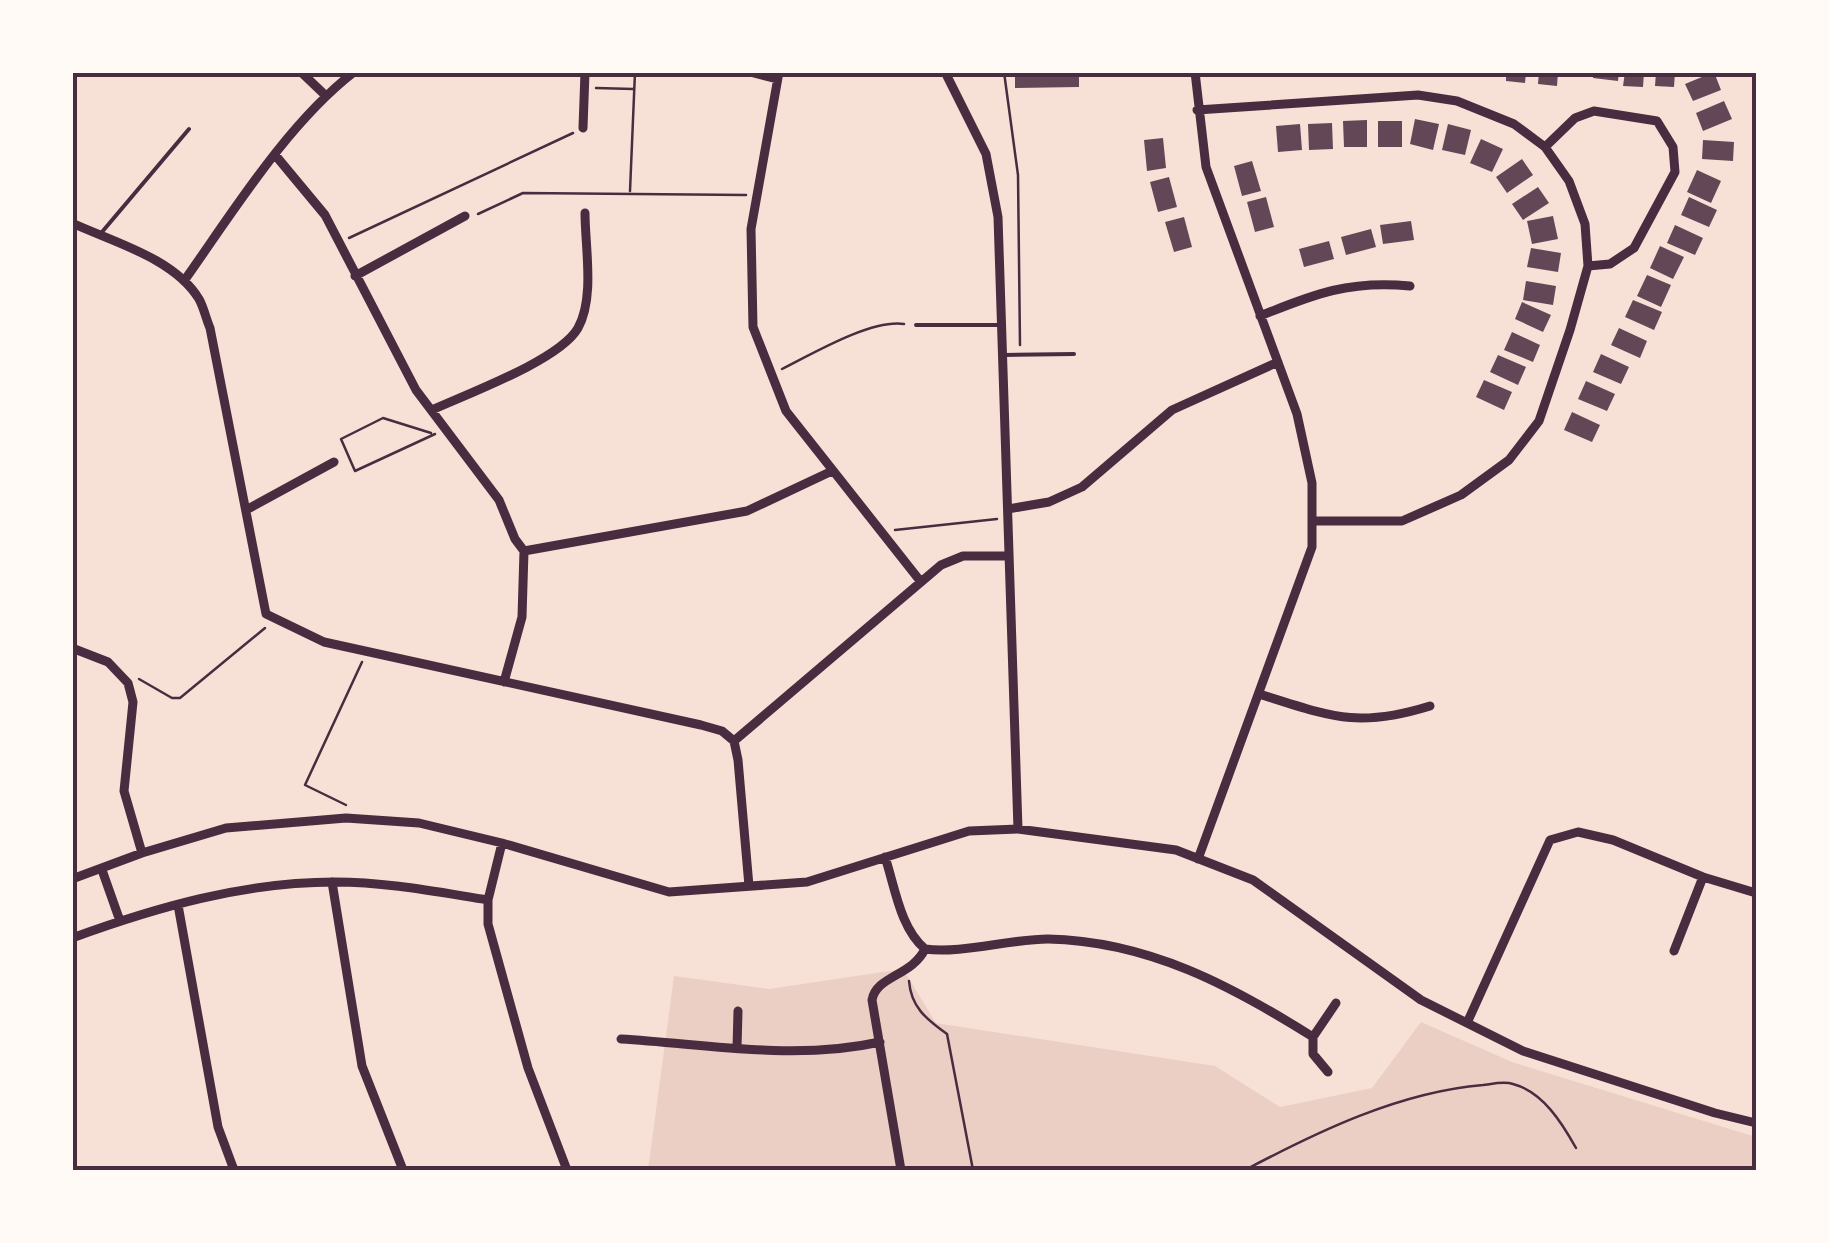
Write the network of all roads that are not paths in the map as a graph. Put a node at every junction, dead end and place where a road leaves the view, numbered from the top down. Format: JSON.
{"nodes":[{"id":1,"x":301,"y":72,"type":"edge"},
{"id":2,"x":354,"y":72,"type":"edge"},
{"id":3,"x":585,"y":72,"type":"edge"},
{"id":4,"x":750,"y":72,"type":"edge"},
{"id":5,"x":1195,"y":72,"type":"edge"},
{"id":6,"x":948,"y":73,"type":"edge"},
{"id":7,"x":778,"y":76,"type":"edge"},
{"id":8,"x":325,"y":95,"type":"junction"},
{"id":9,"x":1198,"y":110,"type":"junction"},
{"id":10,"x":583,"y":128,"type":"road end"},
{"id":11,"x":189,"y":129,"type":"dead end"},
{"id":12,"x":1546,"y":148,"type":"junction"},
{"id":13,"x":276,"y":156,"type":"junction"},
{"id":14,"x":585,"y":213,"type":"dead end"},
{"id":15,"x":465,"y":216,"type":"road end"},
{"id":16,"x":72,"y":223,"type":"edge"},
{"id":17,"x":99,"y":235,"type":"junction"},
{"id":18,"x":1588,"y":266,"type":"junction"},
{"id":19,"x":355,"y":276,"type":"junction"},
{"id":20,"x":184,"y":281,"type":"junction"},
{"id":21,"x":1410,"y":286,"type":"dead end"},
{"id":22,"x":1260,"y":316,"type":"junction"},
{"id":23,"x":1003,"y":325,"type":"junction"},
{"id":24,"x":916,"y":326,"type":"road end"},
{"id":25,"x":1004,"y":354,"type":"junction"},
{"id":26,"x":1074,"y":354,"type":"dead end"},
{"id":27,"x":1278,"y":362,"type":"junction"},
{"id":28,"x":432,"y":410,"type":"junction"},
{"id":29,"x":334,"y":462,"type":"dead end"},
{"id":30,"x":832,"y":472,"type":"junction"},
{"id":31,"x":246,"y":510,"type":"junction"},
{"id":32,"x":1008,"y":514,"type":"junction"},
{"id":33,"x":1312,"y":521,"type":"junction"},
{"id":34,"x":524,"y":551,"type":"junction"},
{"id":35,"x":1008,"y":556,"type":"junction"},
{"id":36,"x":921,"y":582,"type":"junction"},
{"id":37,"x":72,"y":648,"type":"edge"},
{"id":38,"x":504,"y":682,"type":"junction"},
{"id":39,"x":1259,"y":694,"type":"junction"},
{"id":40,"x":1430,"y":706,"type":"dead end"},
{"id":41,"x":734,"y":741,"type":"junction"},
{"id":42,"x":1018,"y":829,"type":"junction"},
{"id":43,"x":502,"y":843,"type":"junction"},
{"id":44,"x":142,"y":853,"type":"junction"},
{"id":45,"x":885,"y":857,"type":"junction"},
{"id":46,"x":1198,"y":859,"type":"junction"},
{"id":47,"x":102,"y":870,"type":"junction"},
{"id":48,"x":1704,"y":878,"type":"junction"},
{"id":49,"x":72,"y":879,"type":"edge"},
{"id":50,"x":332,"y":882,"type":"junction"},
{"id":51,"x":749,"y":886,"type":"junction"},
{"id":52,"x":1756,"y":892,"type":"edge"},
{"id":53,"x":488,"y":900,"type":"junction"},
{"id":54,"x":178,"y":904,"type":"junction"},
{"id":55,"x":120,"y":921,"type":"junction"},
{"id":56,"x":72,"y":938,"type":"edge"},
{"id":57,"x":925,"y":949,"type":"junction"},
{"id":58,"x":1674,"y":950,"type":"dead end"},
{"id":59,"x":1336,"y":1002,"type":"dead end"},
{"id":60,"x":738,"y":1011,"type":"dead end"},
{"id":61,"x":1468,"y":1024,"type":"junction"},
{"id":62,"x":1313,"y":1038,"type":"junction"},
{"id":63,"x":622,"y":1039,"type":"dead end"},
{"id":64,"x":880,"y":1042,"type":"junction"},
{"id":65,"x":737,"y":1048,"type":"junction"},
{"id":66,"x":1328,"y":1072,"type":"dead end"},
{"id":67,"x":1756,"y":1123,"type":"edge"},
{"id":68,"x":234,"y":1170,"type":"edge"},
{"id":69,"x":403,"y":1170,"type":"edge"},
{"id":70,"x":567,"y":1170,"type":"edge"},
{"id":71,"x":901,"y":1170,"type":"edge"}],
"edges":[{"from":1,"to":8,"type":"street"},
{"from":2,"to":8,"type":"street"},
{"from":3,"to":10,"type":"street"},
{"from":4,"to":7,"type":"street"},
{"from":5,"to":9,"type":"street"},
{"from":6,"to":23,"type":"street"},
{"from":7,"to":30,"type":"street"},
{"from":8,"to":13,"type":"street"},
{"from":9,"to":12,"type":"street"},
{"from":9,"to":22,"type":"street"},
{"from":11,"to":17,"type":"lane"},
{"from":12,"to":18,"type":"street"},
{"from":12,"to":18,"type":"street"},
{"from":13,"to":19,"type":"street"},
{"from":13,"to":20,"type":"street"},
{"from":14,"to":28,"type":"street"},
{"from":15,"to":19,"type":"street"},
{"from":16,"to":17,"type":"street"},
{"from":17,"to":20,"type":"street"},
{"from":18,"to":33,"type":"street"},
{"from":19,"to":28,"type":"street"},
{"from":20,"to":31,"type":"street"},
{"from":21,"to":22,"type":"street"},
{"from":22,"to":27,"type":"street"},
{"from":23,"to":24,"type":"lane"},
{"from":23,"to":25,"type":"street"},
{"from":25,"to":26,"type":"lane"},
{"from":25,"to":32,"type":"street"},
{"from":27,"to":32,"type":"street"},
{"from":27,"to":33,"type":"street"},
{"from":28,"to":34,"type":"street"},
{"from":29,"to":31,"type":"street"},
{"from":30,"to":34,"type":"street"},
{"from":30,"to":36,"type":"street"},
{"from":31,"to":38,"type":"street"},
{"from":32,"to":35,"type":"street"},
{"from":33,"to":39,"type":"street"},
{"from":34,"to":38,"type":"street"},
{"from":35,"to":36,"type":"street"},
{"from":35,"to":42,"type":"street"},
{"from":36,"to":41,"type":"street"},
{"from":37,"to":44,"type":"street"},
{"from":38,"to":41,"type":"street"},
{"from":39,"to":40,"type":"street"},
{"from":39,"to":46,"type":"street"},
{"from":41,"to":51,"type":"street"},
{"from":42,"to":45,"type":"street"},
{"from":42,"to":46,"type":"street"},
{"from":43,"to":44,"type":"street"},
{"from":43,"to":51,"type":"street"},
{"from":43,"to":53,"type":"street"},
{"from":44,"to":47,"type":"street"},
{"from":45,"to":51,"type":"street"},
{"from":45,"to":57,"type":"street"},
{"from":46,"to":61,"type":"street"},
{"from":47,"to":49,"type":"street"},
{"from":47,"to":55,"type":"street"},
{"from":48,"to":52,"type":"street"},
{"from":48,"to":58,"type":"street"},
{"from":48,"to":61,"type":"street"},
{"from":50,"to":53,"type":"street"},
{"from":50,"to":54,"type":"street"},
{"from":50,"to":69,"type":"street"},
{"from":53,"to":70,"type":"street"},
{"from":54,"to":55,"type":"street"},
{"from":54,"to":68,"type":"street"},
{"from":55,"to":56,"type":"street"},
{"from":57,"to":62,"type":"street"},
{"from":57,"to":64,"type":"street"},
{"from":59,"to":62,"type":"street"},
{"from":60,"to":65,"type":"street"},
{"from":61,"to":67,"type":"street"},
{"from":62,"to":66,"type":"street"},
{"from":63,"to":65,"type":"street"},
{"from":64,"to":65,"type":"street"},
{"from":64,"to":71,"type":"street"}]}
